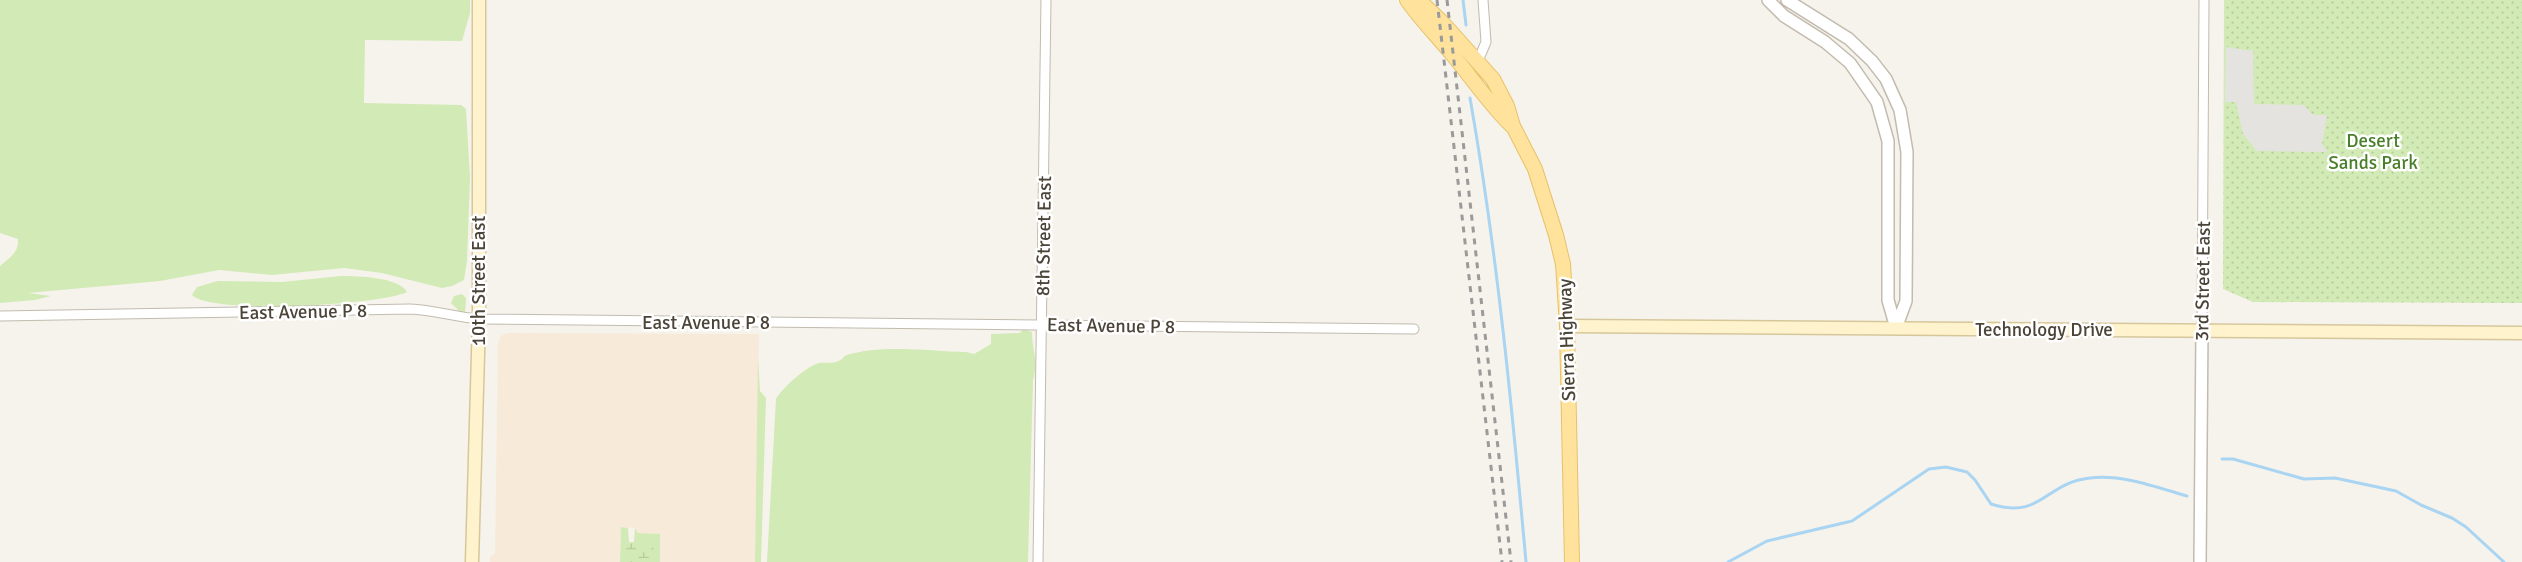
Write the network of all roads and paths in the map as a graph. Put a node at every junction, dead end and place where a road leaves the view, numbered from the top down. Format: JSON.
{"nodes":[{"id":1,"x":479,"y":0,"type":"edge"},
{"id":2,"x":1046,"y":0,"type":"edge"},
{"id":3,"x":1408,"y":0,"type":"edge"},
{"id":4,"x":1414,"y":0,"type":"edge"},
{"id":5,"x":1482,"y":0,"type":"edge"},
{"id":6,"x":1768,"y":0,"type":"edge"},
{"id":7,"x":1787,"y":0,"type":"edge"},
{"id":8,"x":2204,"y":0,"type":"edge"},
{"id":9,"x":1478,"y":61,"type":"junction"},
{"id":10,"x":1513,"y":126,"type":"junction"},
{"id":11,"x":0,"y":316,"type":"edge"},
{"id":12,"x":479,"y":320,"type":"junction"},
{"id":13,"x":1042,"y":324,"type":"junction"},
{"id":14,"x":1567,"y":326,"type":"junction"},
{"id":15,"x":1896,"y":328,"type":"junction"},
{"id":16,"x":1414,"y":329,"type":"dead end"},
{"id":17,"x":2202,"y":330,"type":"junction"},
{"id":18,"x":2522,"y":333,"type":"edge"},
{"id":19,"x":472,"y":562,"type":"edge"},
{"id":20,"x":1038,"y":562,"type":"edge"},
{"id":21,"x":1572,"y":562,"type":"edge"},
{"id":22,"x":2200,"y":562,"type":"edge"}],
"edges":[{"from":1,"to":12,"type":"main road","name":"10th Street East"},
{"from":2,"to":13,"type":"street","name":"8th Street East"},
{"from":3,"to":10,"type":"main road","name":"Sierra Highway"},
{"from":4,"to":9,"type":"main road","name":"Sierra Highway"},
{"from":5,"to":9,"type":"street"},
{"from":6,"to":15,"type":"street"},
{"from":7,"to":15,"type":"street"},
{"from":8,"to":17,"type":"street","name":"3rd Street East"},
{"from":9,"to":10,"type":"main road","name":"Sierra Highway"},
{"from":10,"to":14,"type":"main road","name":"Sierra Highway"},
{"from":11,"to":12,"type":"street","name":"East Avenue P 8"},
{"from":12,"to":13,"type":"street","name":"East Avenue P 8"},
{"from":12,"to":19,"type":"main road","name":"10th Street East"},
{"from":13,"to":16,"type":"street","name":"East Avenue P 8"},
{"from":13,"to":20,"type":"street","name":"8th Street East"},
{"from":14,"to":15,"type":"main road","name":"Technology Drive"},
{"from":14,"to":21,"type":"main road","name":"Sierra Highway"},
{"from":15,"to":17,"type":"main road","name":"Technology Drive"},
{"from":17,"to":18,"type":"main road","name":"Technology Drive"},
{"from":17,"to":22,"type":"street","name":"3rd Street East"}]}
